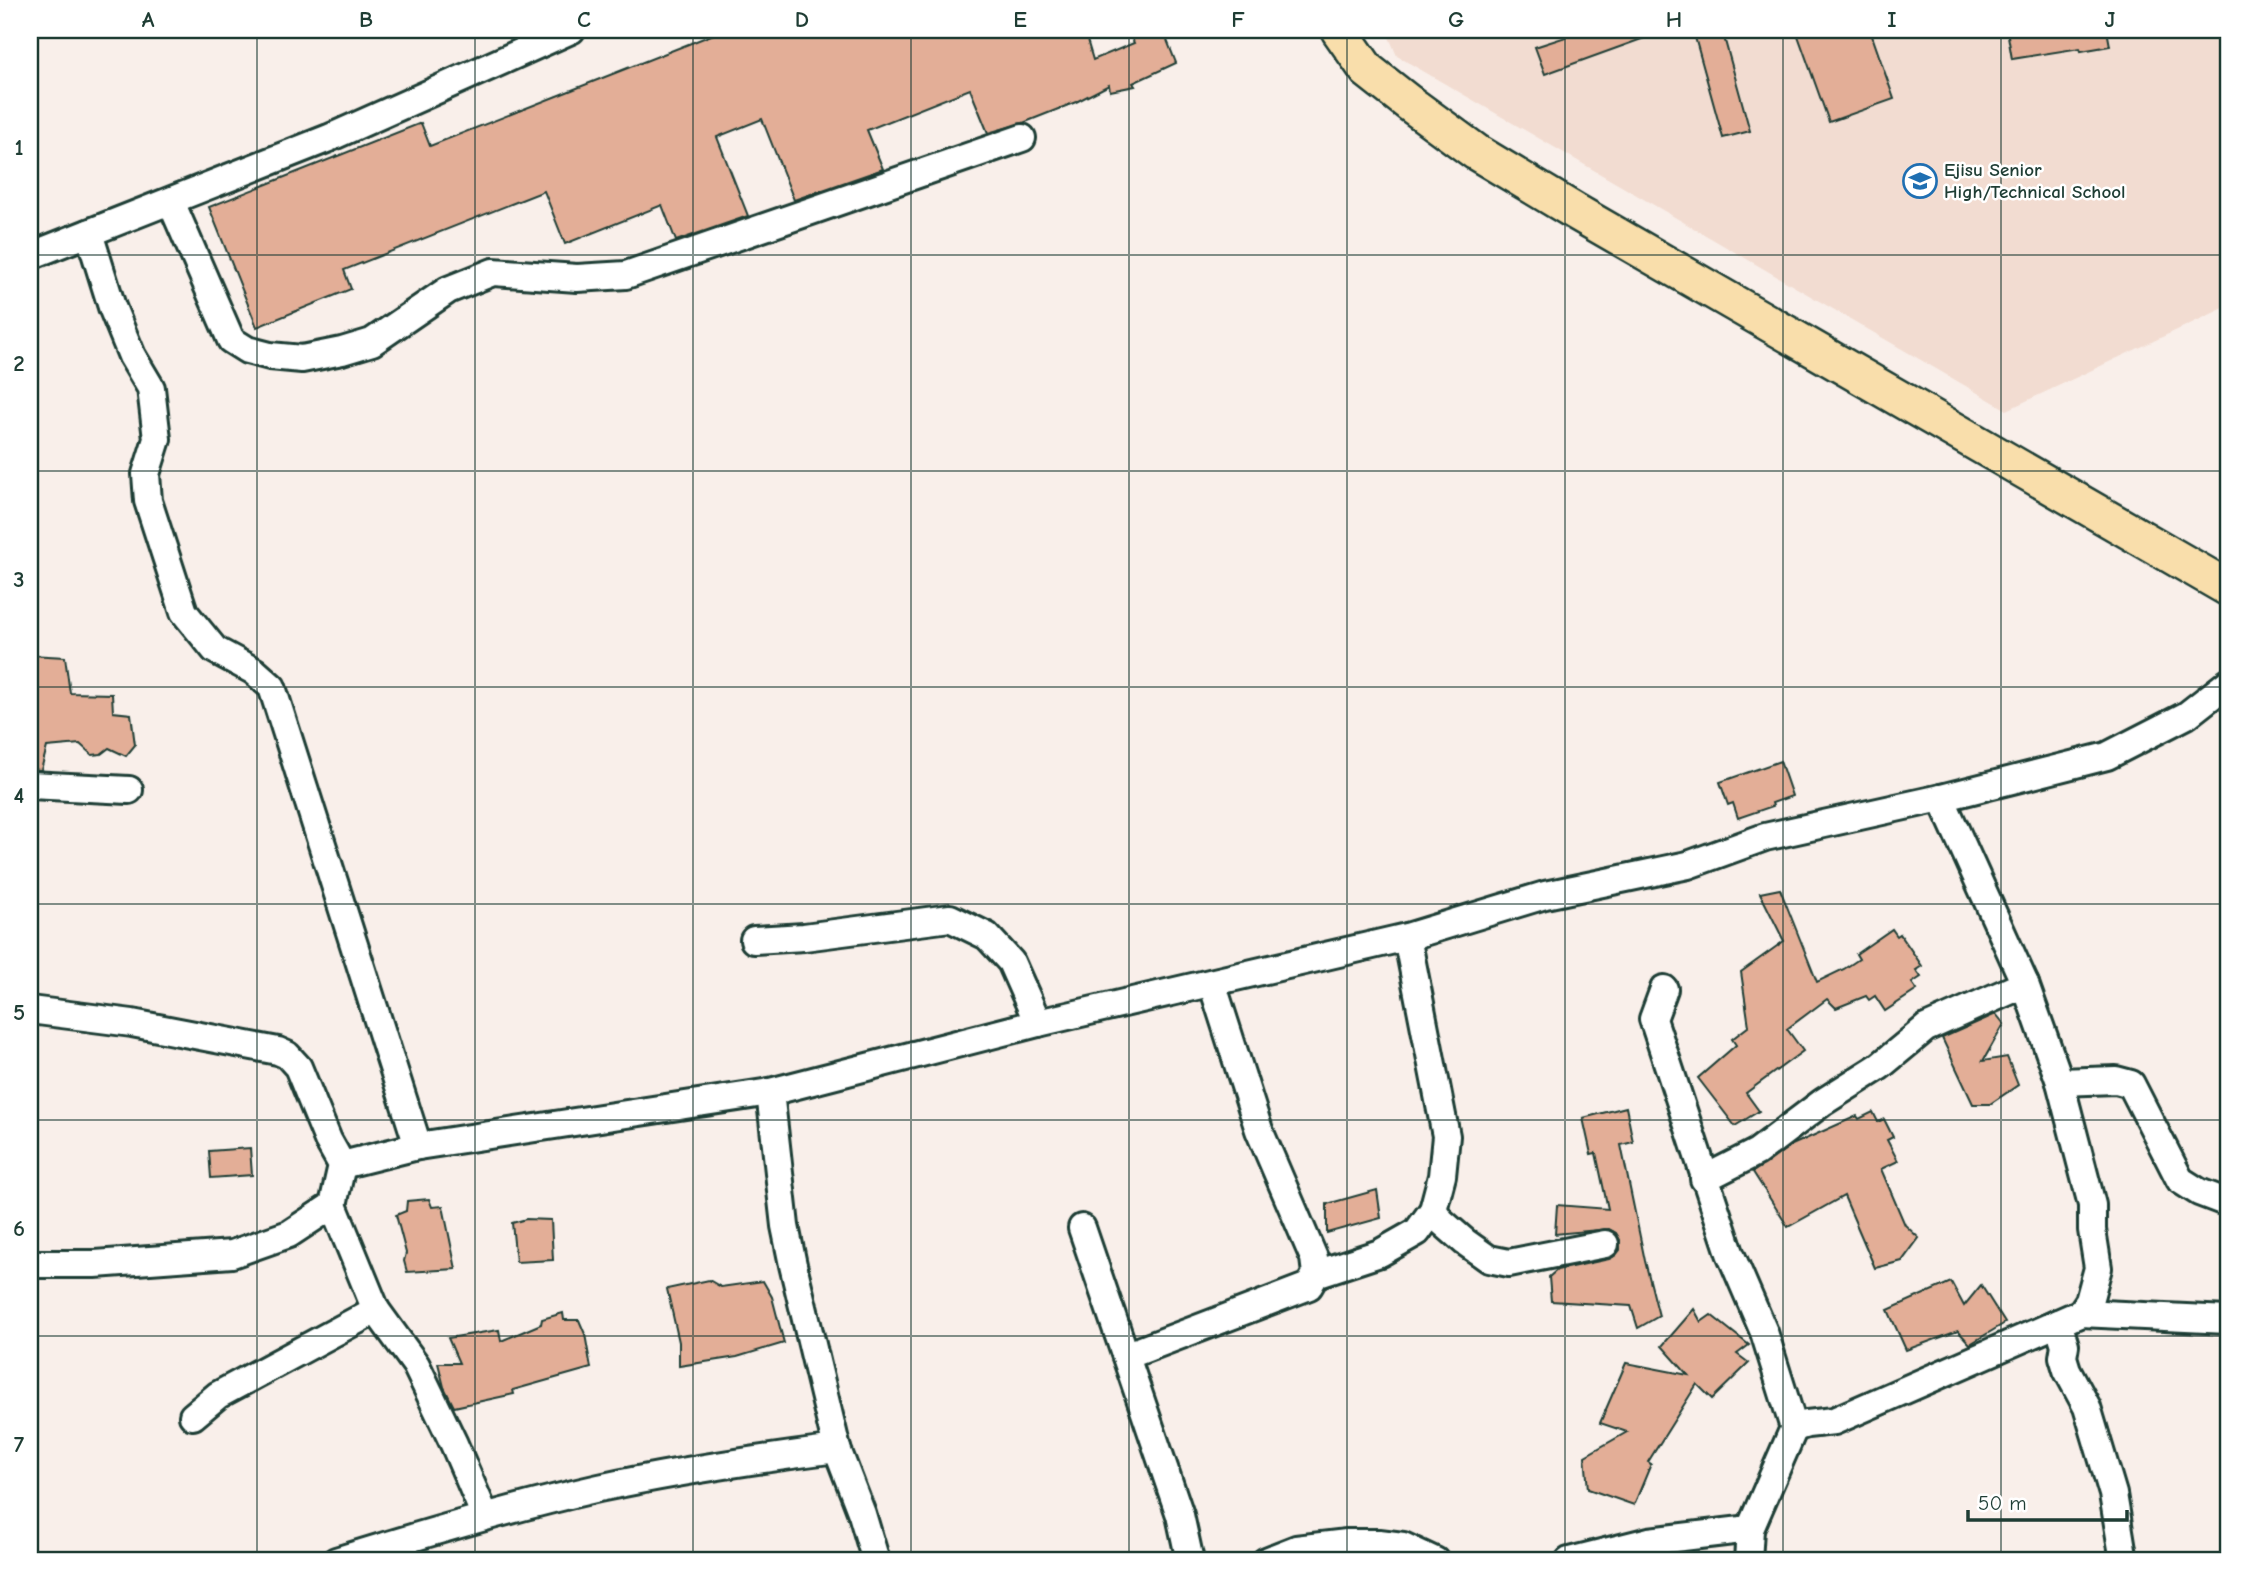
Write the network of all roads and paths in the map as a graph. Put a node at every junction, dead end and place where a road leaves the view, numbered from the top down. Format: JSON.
{"nodes":[{"id":1,"x":571,"y":30,"type":"edge"},
{"id":2,"x":1339,"y":30,"type":"edge"},
{"id":3,"x":1022,"y":138,"type":"dead end"},
{"id":4,"x":171,"y":202,"type":"junction"},
{"id":5,"x":89,"y":233,"type":"junction"},
{"id":6,"x":30,"y":256,"type":"edge"},
{"id":7,"x":2228,"y":588,"type":"edge"},
{"id":8,"x":2228,"y":683,"type":"edge"},
{"id":9,"x":30,"y":785,"type":"edge"},
{"id":10,"x":130,"y":790,"type":"dead end"},
{"id":11,"x":1941,"y":798,"type":"junction"},
{"id":12,"x":1406,"y":937,"type":"junction"},
{"id":13,"x":754,"y":940,"type":"dead end"},
{"id":14,"x":1212,"y":983,"type":"junction"},
{"id":15,"x":2025,"y":984,"type":"junction"},
{"id":16,"x":1664,"y":989,"type":"dead end"},
{"id":17,"x":30,"y":1010,"type":"edge"},
{"id":18,"x":1038,"y":1023,"type":"junction"},
{"id":19,"x":2060,"y":1082,"type":"junction"},
{"id":20,"x":770,"y":1092,"type":"junction"},
{"id":21,"x":418,"y":1146,"type":"junction"},
{"id":22,"x":342,"y":1165,"type":"junction"},
{"id":23,"x":1704,"y":1179,"type":"junction"},
{"id":24,"x":2228,"y":1203,"type":"edge"},
{"id":25,"x":333,"y":1205,"type":"junction"},
{"id":26,"x":1433,"y":1209,"type":"junction"},
{"id":27,"x":1082,"y":1228,"type":"dead end"},
{"id":28,"x":1605,"y":1244,"type":"dead end"},
{"id":29,"x":30,"y":1264,"type":"edge"},
{"id":30,"x":1316,"y":1274,"type":"junction"},
{"id":31,"x":376,"y":1310,"type":"junction"},
{"id":32,"x":2069,"y":1318,"type":"junction"},
{"id":33,"x":2228,"y":1320,"type":"edge"},
{"id":34,"x":1126,"y":1356,"type":"junction"},
{"id":35,"x":193,"y":1416,"type":"dead end"},
{"id":36,"x":1794,"y":1428,"type":"junction"},
{"id":37,"x":837,"y":1450,"type":"junction"},
{"id":38,"x":485,"y":1517,"type":"junction"},
{"id":39,"x":1750,"y":1529,"type":"junction"},
{"id":40,"x":336,"y":1561,"type":"edge"},
{"id":41,"x":876,"y":1561,"type":"edge"},
{"id":42,"x":1191,"y":1561,"type":"edge"},
{"id":43,"x":1266,"y":1561,"type":"edge"},
{"id":44,"x":1435,"y":1561,"type":"edge"},
{"id":45,"x":1569,"y":1561,"type":"edge"},
{"id":46,"x":1748,"y":1561,"type":"edge"},
{"id":47,"x":2124,"y":1561,"type":"edge"}],
"edges":[{"from":1,"to":4,"type":"street"},
{"from":2,"to":7,"type":"main road"},
{"from":3,"to":4,"type":"street"},
{"from":4,"to":5,"type":"street"},
{"from":5,"to":6,"type":"street"},
{"from":5,"to":21,"type":"street"},
{"from":8,"to":11,"type":"street"},
{"from":9,"to":10,"type":"street"},
{"from":11,"to":12,"type":"street"},
{"from":11,"to":15,"type":"street"},
{"from":12,"to":14,"type":"street"},
{"from":12,"to":26,"type":"street"},
{"from":13,"to":18,"type":"street"},
{"from":14,"to":18,"type":"street"},
{"from":14,"to":30,"type":"street"},
{"from":15,"to":19,"type":"street"},
{"from":15,"to":23,"type":"street"},
{"from":16,"to":23,"type":"street"},
{"from":17,"to":22,"type":"street"},
{"from":18,"to":20,"type":"street"},
{"from":19,"to":24,"type":"street"},
{"from":19,"to":32,"type":"street"},
{"from":20,"to":21,"type":"street"},
{"from":20,"to":37,"type":"street"},
{"from":21,"to":22,"type":"street"},
{"from":22,"to":25,"type":"street"},
{"from":23,"to":36,"type":"street"},
{"from":25,"to":29,"type":"street"},
{"from":25,"to":31,"type":"street"},
{"from":26,"to":28,"type":"street"},
{"from":26,"to":30,"type":"street"},
{"from":27,"to":34,"type":"street"},
{"from":30,"to":34,"type":"street"},
{"from":31,"to":35,"type":"street"},
{"from":31,"to":38,"type":"street"},
{"from":32,"to":33,"type":"street"},
{"from":32,"to":36,"type":"street"},
{"from":32,"to":47,"type":"street"},
{"from":34,"to":42,"type":"street"},
{"from":36,"to":39,"type":"street"},
{"from":37,"to":38,"type":"street"},
{"from":37,"to":41,"type":"street"},
{"from":38,"to":40,"type":"street"},
{"from":39,"to":45,"type":"street"},
{"from":39,"to":46,"type":"street"},
{"from":43,"to":44,"type":"street"}]}
